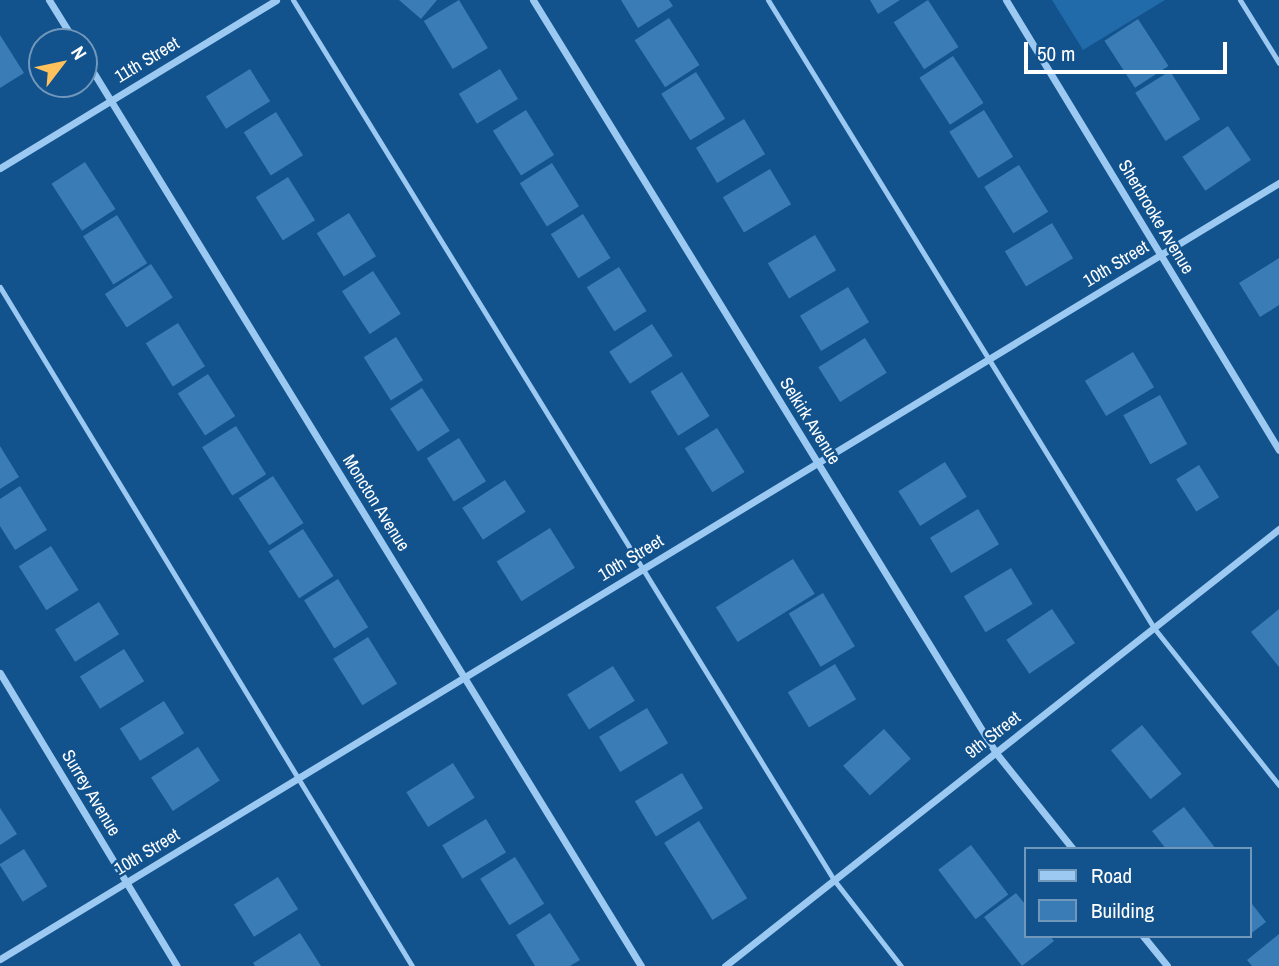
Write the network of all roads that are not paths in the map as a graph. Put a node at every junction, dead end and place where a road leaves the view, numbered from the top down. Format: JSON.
{"nodes":[{"id":1,"x":49,"y":0,"type":"edge"},
{"id":2,"x":276,"y":0,"type":"edge"},
{"id":3,"x":293,"y":0,"type":"edge"},
{"id":4,"x":533,"y":0,"type":"edge"},
{"id":5,"x":768,"y":0,"type":"edge"},
{"id":6,"x":1006,"y":0,"type":"edge"},
{"id":7,"x":1240,"y":0,"type":"edge"},
{"id":8,"x":66,"y":28,"type":"edge"},
{"id":9,"x":1279,"y":63,"type":"edge"},
{"id":10,"x":98,"y":79,"type":"edge"},
{"id":11,"x":111,"y":100,"type":"junction"},
{"id":12,"x":0,"y":168,"type":"edge"},
{"id":13,"x":1279,"y":183,"type":"edge"},
{"id":14,"x":1161,"y":255,"type":"junction"},
{"id":15,"x":0,"y":287,"type":"edge"},
{"id":16,"x":988,"y":360,"type":"junction"},
{"id":17,"x":1279,"y":450,"type":"edge"},
{"id":18,"x":818,"y":463,"type":"junction"},
{"id":19,"x":1279,"y":529,"type":"edge"},
{"id":20,"x":643,"y":569,"type":"junction"},
{"id":21,"x":1154,"y":628,"type":"junction"},
{"id":22,"x":0,"y":673,"type":"edge"},
{"id":23,"x":465,"y":678,"type":"junction"},
{"id":24,"x":996,"y":753,"type":"junction"},
{"id":25,"x":298,"y":779,"type":"junction"},
{"id":26,"x":1279,"y":785,"type":"edge"},
{"id":27,"x":1071,"y":847,"type":"edge"},
{"id":28,"x":834,"y":880,"type":"junction"},
{"id":29,"x":127,"y":883,"type":"junction"},
{"id":30,"x":1145,"y":938,"type":"edge"},
{"id":31,"x":0,"y":959,"type":"edge"},
{"id":32,"x":177,"y":966,"type":"edge"},
{"id":33,"x":412,"y":966,"type":"edge"},
{"id":34,"x":641,"y":966,"type":"edge"},
{"id":35,"x":725,"y":966,"type":"edge"},
{"id":36,"x":901,"y":966,"type":"edge"},
{"id":37,"x":1167,"y":966,"type":"edge"}],
"edges":[{"from":1,"to":8,"type":"street"},
{"from":2,"to":11,"type":"street","name":"11th Street"},
{"from":3,"to":20,"type":"lane"},
{"from":4,"to":18,"type":"street","name":"Selkirk Avenue"},
{"from":5,"to":16,"type":"lane"},
{"from":6,"to":14,"type":"street","name":"Sherbrooke Avenue"},
{"from":7,"to":9,"type":"lane"},
{"from":10,"to":11,"type":"street","name":"Moncton Avenue"},
{"from":11,"to":12,"type":"street","name":"11th Street"},
{"from":11,"to":23,"type":"street","name":"Moncton Avenue"},
{"from":13,"to":14,"type":"street","name":"10th Street"},
{"from":14,"to":16,"type":"street","name":"10th Street"},
{"from":14,"to":17,"type":"street","name":"Sherbrooke Avenue"},
{"from":15,"to":25,"type":"lane"},
{"from":16,"to":18,"type":"street","name":"10th Street"},
{"from":16,"to":21,"type":"lane"},
{"from":18,"to":20,"type":"street","name":"10th Street"},
{"from":18,"to":24,"type":"street","name":"Selkirk Avenue"},
{"from":19,"to":21,"type":"street","name":"9th Street"},
{"from":20,"to":23,"type":"street","name":"10th Street"},
{"from":20,"to":28,"type":"lane"},
{"from":21,"to":24,"type":"street","name":"9th Street"},
{"from":21,"to":26,"type":"lane"},
{"from":22,"to":29,"type":"street","name":"Surrey Avenue"},
{"from":23,"to":25,"type":"street","name":"10th Street"},
{"from":23,"to":34,"type":"street","name":"Moncton Avenue"},
{"from":24,"to":27,"type":"street","name":"Selkirk Avenue"},
{"from":24,"to":28,"type":"street","name":"9th Street"},
{"from":25,"to":29,"type":"street","name":"10th Street"},
{"from":25,"to":33,"type":"lane"},
{"from":28,"to":35,"type":"street","name":"9th Street"},
{"from":28,"to":36,"type":"lane"},
{"from":29,"to":31,"type":"street","name":"10th Street"},
{"from":29,"to":32,"type":"street","name":"Surrey Avenue"},
{"from":30,"to":37,"type":"street"}]}
